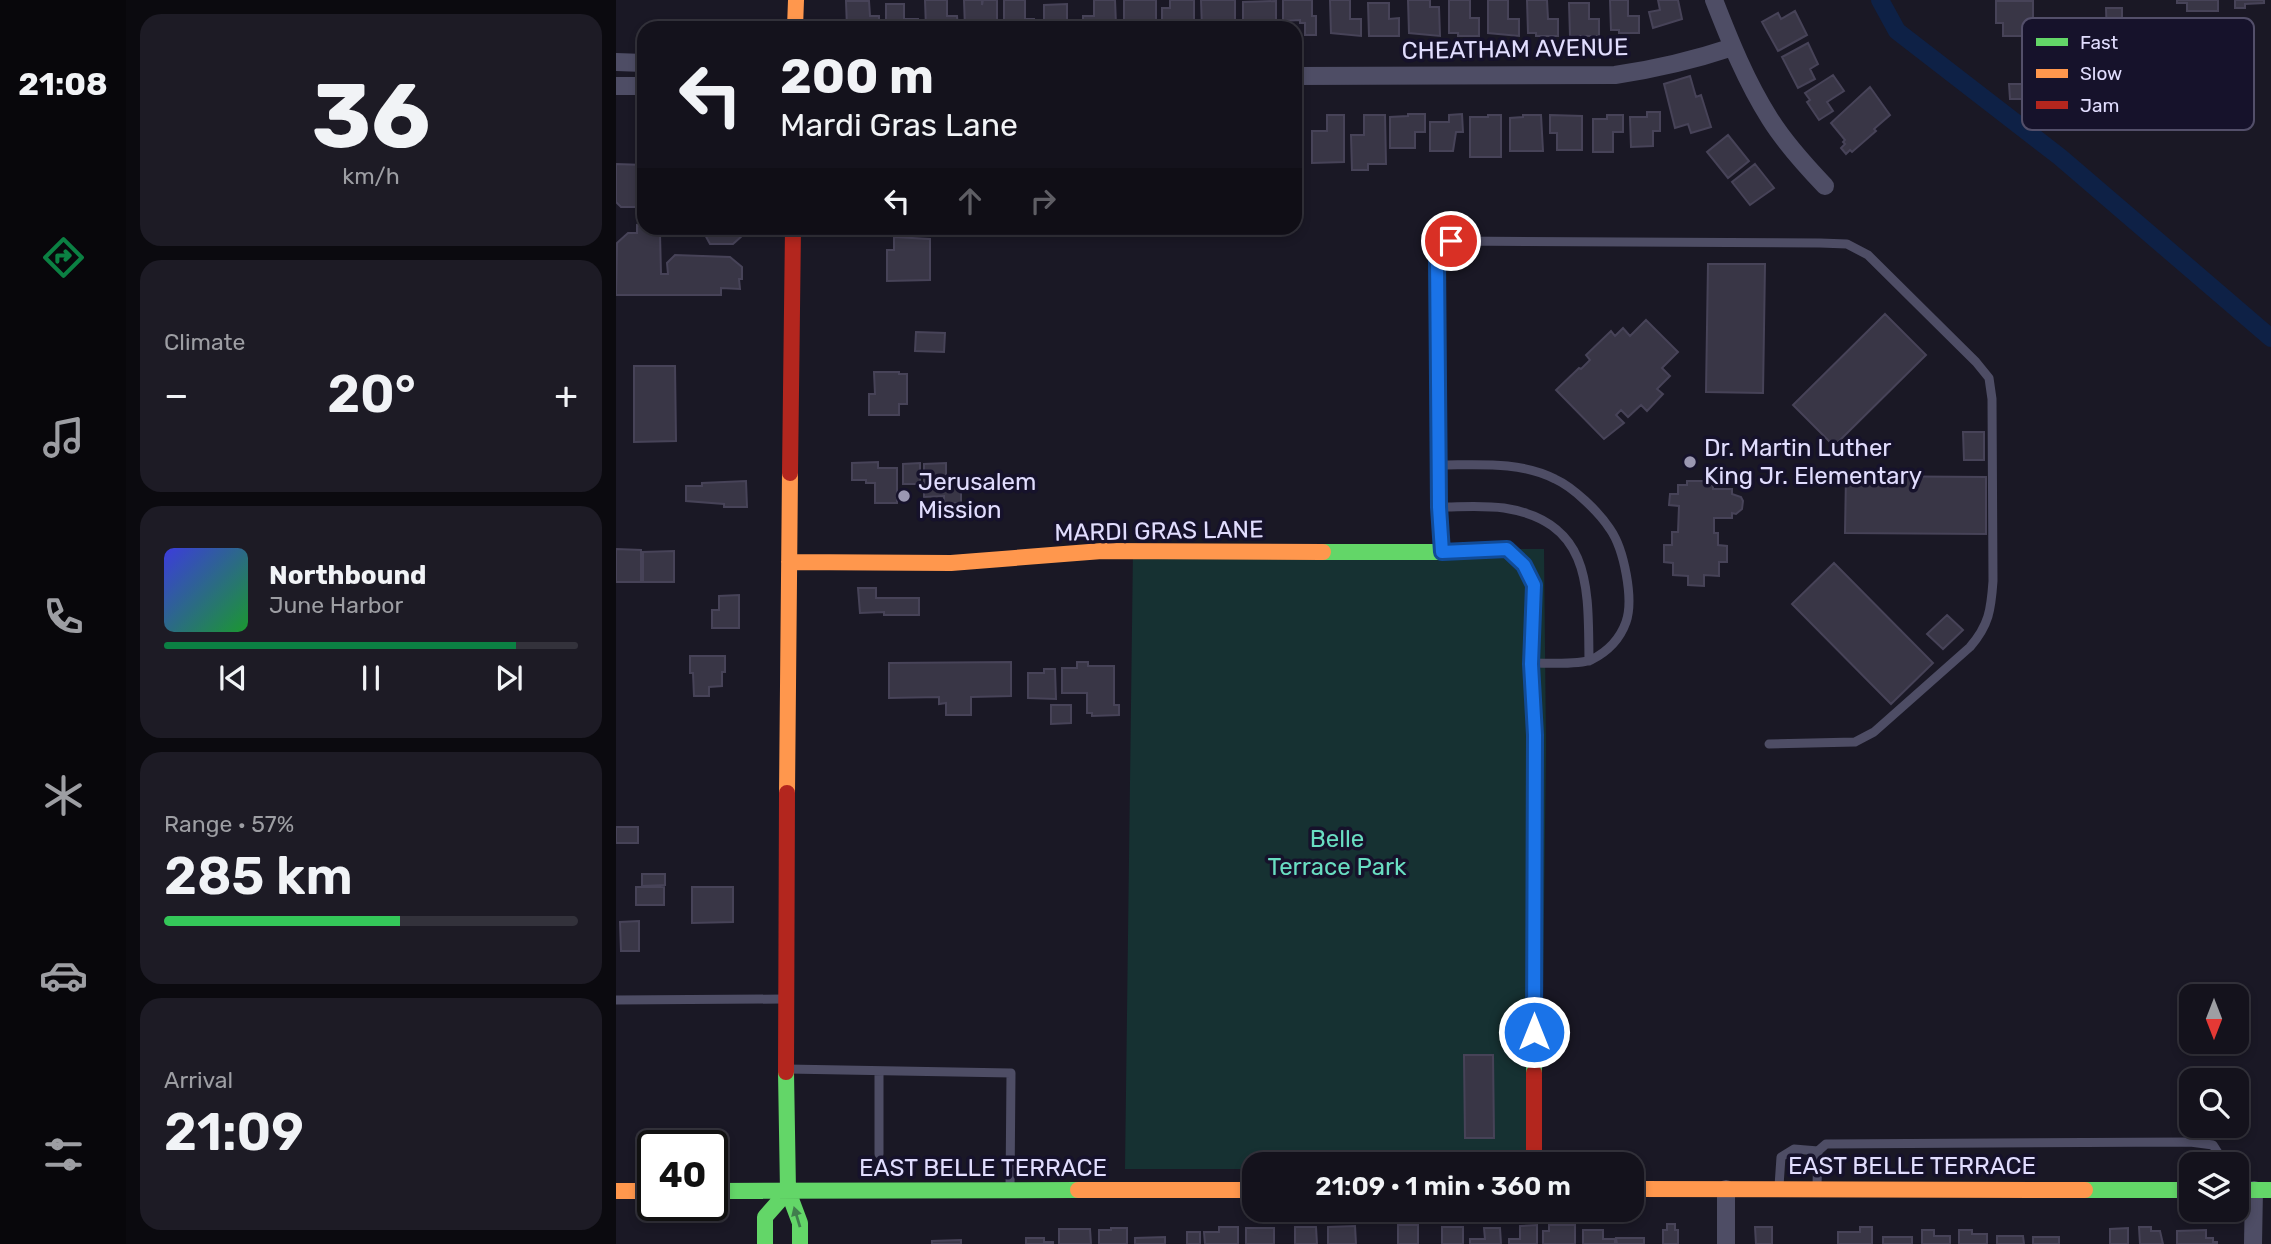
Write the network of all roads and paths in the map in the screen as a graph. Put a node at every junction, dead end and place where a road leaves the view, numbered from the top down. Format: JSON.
{"nodes":[{"id":1,"x":796,"y":0,"type":"edge"},
{"id":2,"x":1714,"y":0,"type":"edge"},
{"id":3,"x":795,"y":21,"type":"edge"},
{"id":4,"x":1733,"y":47,"type":"junction"},
{"id":5,"x":616,"y":62,"type":"edge"},
{"id":6,"x":637,"y":63,"type":"edge"},
{"id":7,"x":1302,"y":76,"type":"edge"},
{"id":8,"x":616,"y":86,"type":"edge"},
{"id":9,"x":637,"y":86,"type":"edge"},
{"id":10,"x":1825,"y":186,"type":"dead end"},
{"id":11,"x":793,"y":235,"type":"edge"},
{"id":12,"x":1440,"y":465,"type":"junction"},
{"id":13,"x":1439,"y":507,"type":"junction"},
{"id":14,"x":1442,"y":552,"type":"junction"},
{"id":15,"x":789,"y":562,"type":"junction"},
{"id":16,"x":1589,"y":661,"type":"junction"},
{"id":17,"x":1531,"y":664,"type":"junction"},
{"id":18,"x":1769,"y":744,"type":"dead end"},
{"id":19,"x":785,"y":999,"type":"junction"},
{"id":20,"x":616,"y":1000,"type":"edge"},
{"id":21,"x":786,"y":1069,"type":"junction"},
{"id":22,"x":879,"y":1071,"type":"junction"},
{"id":23,"x":1818,"y":1151,"type":"junction"},
{"id":24,"x":1534,"y":1152,"type":"edge"},
{"id":25,"x":2217,"y":1152,"type":"edge"},
{"id":26,"x":879,"y":1154,"type":"dead end"},
{"id":27,"x":1644,"y":1189,"type":"edge"},
{"id":28,"x":1726,"y":1189,"type":"junction"},
{"id":29,"x":1779,"y":1189,"type":"junction"},
{"id":30,"x":1816,"y":1189,"type":"junction"},
{"id":31,"x":1242,"y":1190,"type":"edge"},
{"id":32,"x":2179,"y":1190,"type":"edge"},
{"id":33,"x":2254,"y":1190,"type":"edge"},
{"id":34,"x":616,"y":1191,"type":"edge"},
{"id":35,"x":637,"y":1191,"type":"edge"},
{"id":36,"x":728,"y":1191,"type":"edge"},
{"id":37,"x":788,"y":1191,"type":"junction"},
{"id":38,"x":1010,"y":1191,"type":"junction"},
{"id":39,"x":765,"y":1244,"type":"edge"},
{"id":40,"x":800,"y":1244,"type":"edge"},
{"id":41,"x":1726,"y":1244,"type":"edge"},
{"id":42,"x":2253,"y":1244,"type":"edge"}],
"edges":[{"from":1,"to":3,"type":"street"},
{"from":2,"to":4,"type":"street"},
{"from":4,"to":7,"type":"street","name":"CHEATHAM AVENUE"},
{"from":4,"to":10,"type":"street"},
{"from":5,"to":6,"type":"street"},
{"from":8,"to":9,"type":"street"},
{"from":11,"to":15,"type":"street"},
{"from":12,"to":13,"type":"lane"},
{"from":12,"to":16,"type":"lane"},
{"from":12,"to":18,"type":"lane"},
{"from":13,"to":14,"type":"lane"},
{"from":13,"to":16,"type":"lane"},
{"from":14,"to":15,"type":"street","name":"MARDI GRAS LANE"},
{"from":14,"to":17,"type":"street","name":"MARDI GRAS LANE"},
{"from":15,"to":19,"type":"street"},
{"from":16,"to":17,"type":"lane"},
{"from":17,"to":24,"type":"street"},
{"from":19,"to":20,"type":"lane"},
{"from":19,"to":21,"type":"street"},
{"from":21,"to":22,"type":"lane"},
{"from":21,"to":37,"type":"street"},
{"from":22,"to":26,"type":"lane"},
{"from":22,"to":38,"type":"lane"},
{"from":23,"to":25,"type":"lane"},
{"from":23,"to":29,"type":"lane"},
{"from":23,"to":30,"type":"lane"},
{"from":27,"to":28,"type":"street","name":"EAST BELLE TERRACE"},
{"from":28,"to":29,"type":"street","name":"EAST BELLE TERRACE"},
{"from":28,"to":41,"type":"street"},
{"from":29,"to":30,"type":"street","name":"EAST BELLE TERRACE"},
{"from":30,"to":32,"type":"street","name":"EAST BELLE TERRACE"},
{"from":31,"to":38,"type":"street","name":"EAST BELLE TERRACE"},
{"from":33,"to":42,"type":"street"},
{"from":34,"to":35,"type":"street"},
{"from":36,"to":37,"type":"street","name":"EAST BELLE TERRACE"},
{"from":37,"to":38,"type":"street","name":"EAST BELLE TERRACE"},
{"from":37,"to":39,"type":"street"},
{"from":40,"to":37,"type":"street","one_way":true}]}
